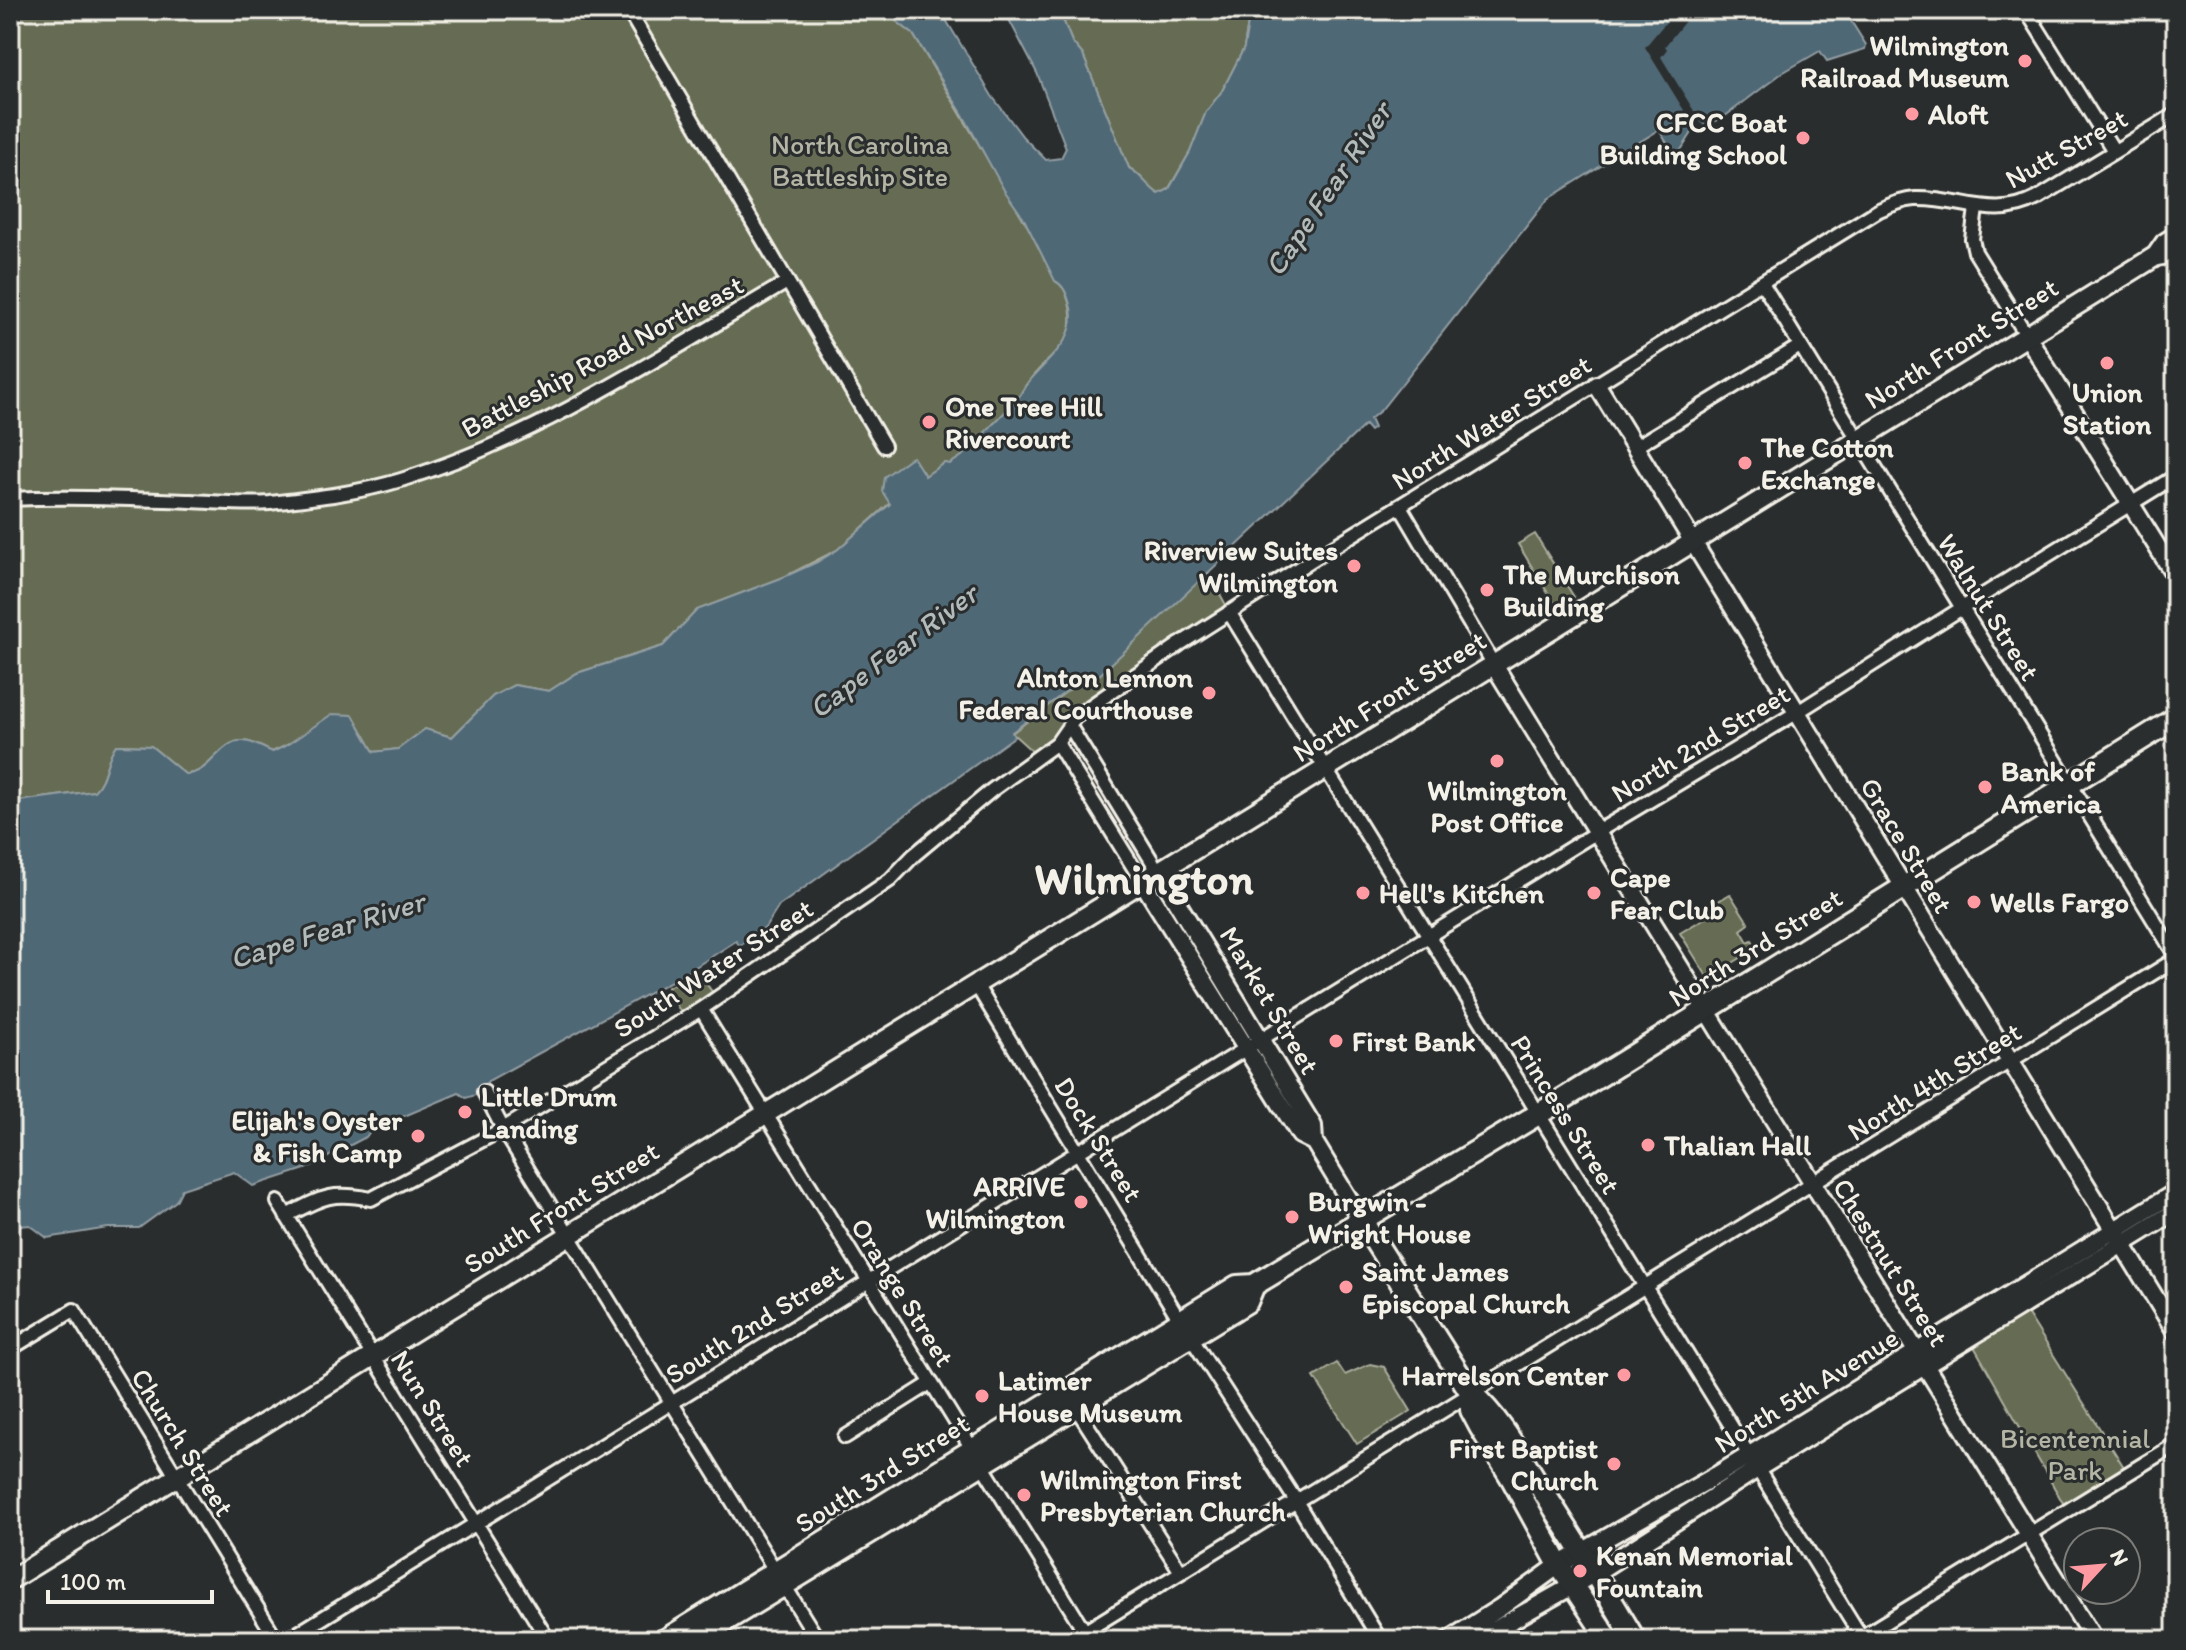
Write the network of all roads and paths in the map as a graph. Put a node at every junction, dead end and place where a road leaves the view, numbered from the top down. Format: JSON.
{"nodes":[{"id":1,"x":628,"y":10,"type":"edge"},
{"id":2,"x":2026,"y":10,"type":"edge"},
{"id":3,"x":2176,"y":114,"type":"edge"},
{"id":4,"x":2114,"y":151,"type":"junction"},
{"id":5,"x":1976,"y":208,"type":"junction"},
{"id":6,"x":2176,"y":236,"type":"edge"},
{"id":7,"x":2176,"y":253,"type":"edge"},
{"id":8,"x":2156,"y":256,"type":"junction"},
{"id":9,"x":787,"y":282,"type":"junction"},
{"id":10,"x":1762,"y":283,"type":"junction"},
{"id":11,"x":2027,"y":336,"type":"junction"},
{"id":12,"x":1800,"y":346,"type":"junction"},
{"id":13,"x":1597,"y":385,"type":"junction"},
{"id":14,"x":1857,"y":441,"type":"junction"},
{"id":15,"x":884,"y":446,"type":"dead end"},
{"id":16,"x":1635,"y":447,"type":"junction"},
{"id":17,"x":2176,"y":476,"type":"edge"},
{"id":18,"x":10,"y":499,"type":"edge"},
{"id":19,"x":2131,"y":504,"type":"junction"},
{"id":20,"x":1400,"y":506,"type":"junction"},
{"id":21,"x":1692,"y":543,"type":"junction"},
{"id":22,"x":2176,"y":577,"type":"edge"},
{"id":23,"x":1962,"y":608,"type":"junction"},
{"id":24,"x":1229,"y":612,"type":"junction"},
{"id":25,"x":1494,"y":665,"type":"junction"},
{"id":26,"x":1796,"y":713,"type":"junction"},
{"id":27,"x":2176,"y":718,"type":"edge"},
{"id":28,"x":1069,"y":725,"type":"junction"},
{"id":29,"x":1057,"y":743,"type":"junction"},
{"id":30,"x":1326,"y":768,"type":"junction"},
{"id":31,"x":2070,"y":784,"type":"junction"},
{"id":32,"x":1597,"y":832,"type":"junction"},
{"id":33,"x":1158,"y":871,"type":"junction"},
{"id":34,"x":1142,"y":881,"type":"junction"},
{"id":35,"x":1902,"y":887,"type":"junction"},
{"id":36,"x":1430,"y":936,"type":"junction"},
{"id":37,"x":2176,"y":958,"type":"edge"},
{"id":38,"x":975,"y":983,"type":"junction"},
{"id":39,"x":701,"y":1009,"type":"junction"},
{"id":40,"x":1706,"y":1010,"type":"junction"},
{"id":41,"x":1262,"y":1039,"type":"junction"},
{"id":42,"x":1246,"y":1048,"type":"junction"},
{"id":43,"x":2010,"y":1062,"type":"junction"},
{"id":44,"x":484,"y":1092,"type":"dead end"},
{"id":45,"x":765,"y":1113,"type":"junction"},
{"id":46,"x":1537,"y":1115,"type":"junction"},
{"id":47,"x":503,"y":1129,"type":"junction"},
{"id":48,"x":1314,"y":1142,"type":"junction"},
{"id":49,"x":1079,"y":1151,"type":"junction"},
{"id":50,"x":1812,"y":1184,"type":"junction"},
{"id":51,"x":2176,"y":1192,"type":"edge"},
{"id":52,"x":278,"y":1202,"type":"dead end"},
{"id":53,"x":2176,"y":1211,"type":"edge"},
{"id":54,"x":286,"y":1216,"type":"junction"},
{"id":55,"x":1362,"y":1221,"type":"junction"},
{"id":56,"x":568,"y":1235,"type":"junction"},
{"id":57,"x":2118,"y":1237,"type":"junction"},
{"id":58,"x":868,"y":1281,"type":"junction"},
{"id":59,"x":1645,"y":1287,"type":"junction"},
{"id":60,"x":1186,"y":1329,"type":"junction"},
{"id":61,"x":2176,"y":1332,"type":"edge"},
{"id":62,"x":10,"y":1349,"type":"edge"},
{"id":63,"x":373,"y":1356,"type":"junction"},
{"id":64,"x":1920,"y":1359,"type":"junction"},
{"id":65,"x":931,"y":1383,"type":"junction"},
{"id":66,"x":1471,"y":1393,"type":"junction"},
{"id":67,"x":672,"y":1402,"type":"junction"},
{"id":68,"x":1075,"y":1406,"type":"junction"},
{"id":69,"x":845,"y":1437,"type":"dead end"},
{"id":70,"x":2176,"y":1444,"type":"edge"},
{"id":71,"x":977,"y":1457,"type":"junction"},
{"id":72,"x":1753,"y":1462,"type":"junction"},
{"id":73,"x":177,"y":1477,"type":"junction"},
{"id":74,"x":1296,"y":1501,"type":"junction"},
{"id":75,"x":476,"y":1523,"type":"junction"},
{"id":76,"x":2029,"y":1536,"type":"junction"},
{"id":77,"x":1583,"y":1552,"type":"junction"},
{"id":78,"x":1559,"y":1565,"type":"junction"},
{"id":79,"x":1181,"y":1572,"type":"junction"},
{"id":80,"x":1595,"y":1573,"type":"junction"},
{"id":81,"x":780,"y":1578,"type":"junction"},
{"id":82,"x":10,"y":1580,"type":"edge"},
{"id":83,"x":1574,"y":1586,"type":"junction"},
{"id":84,"x":1087,"y":1636,"type":"edge"},
{"id":85,"x":1860,"y":1639,"type":"edge"},
{"id":86,"x":277,"y":1640,"type":"edge"},
{"id":87,"x":287,"y":1640,"type":"edge"},
{"id":88,"x":548,"y":1640,"type":"edge"},
{"id":89,"x":665,"y":1640,"type":"edge"},
{"id":90,"x":694,"y":1640,"type":"edge"},
{"id":91,"x":818,"y":1640,"type":"edge"},
{"id":92,"x":1071,"y":1640,"type":"edge"},
{"id":93,"x":1380,"y":1640,"type":"edge"},
{"id":94,"x":1449,"y":1640,"type":"edge"},
{"id":95,"x":1477,"y":1640,"type":"edge"},
{"id":96,"x":1609,"y":1640,"type":"edge"},
{"id":97,"x":1635,"y":1640,"type":"edge"},
{"id":98,"x":2094,"y":1640,"type":"edge"}],
"edges":[{"from":1,"to":9,"type":"street"},
{"from":2,"to":4,"type":"street"},
{"from":3,"to":4,"type":"street","name":"Nutt Street"},
{"from":4,"to":5,"type":"street","name":"Nutt Street"},
{"from":5,"to":10,"type":"street","name":"North Water Street"},
{"from":5,"to":11,"type":"street"},
{"from":6,"to":8,"type":"main road","name":"North Front Street"},
{"from":7,"to":8,"type":"main road","name":"North Front Street"},
{"from":8,"to":11,"type":"main road","name":"North Front Street"},
{"from":9,"to":15,"type":"street"},
{"from":9,"to":18,"type":"street","name":"Battleship Road Northeast"},
{"from":10,"to":12,"type":"street","name":"Walnut Street"},
{"from":10,"to":13,"type":"street","name":"North Water Street"},
{"from":11,"to":14,"type":"main road","name":"North Front Street"},
{"from":11,"to":19,"type":"street"},
{"from":12,"to":14,"type":"street","name":"Walnut Street"},
{"from":12,"to":16,"type":"street"},
{"from":13,"to":16,"type":"street","name":"Grace Street"},
{"from":13,"to":20,"type":"street","name":"North Water Street"},
{"from":14,"to":21,"type":"main road","name":"North Front Street"},
{"from":14,"to":23,"type":"street","name":"Walnut Street"},
{"from":16,"to":21,"type":"street","name":"Grace Street"},
{"from":17,"to":19,"type":"street","name":"North 2nd Street"},
{"from":19,"to":22,"type":"street"},
{"from":19,"to":23,"type":"street","name":"North 2nd Street"},
{"from":20,"to":24,"type":"street","name":"North Water Street"},
{"from":20,"to":25,"type":"street"},
{"from":21,"to":25,"type":"main road","name":"North Front Street"},
{"from":21,"to":26,"type":"street","name":"Grace Street"},
{"from":23,"to":26,"type":"street","name":"North 2nd Street"},
{"from":23,"to":31,"type":"street","name":"Walnut Street"},
{"from":24,"to":28,"type":"street","name":"North Water Street"},
{"from":24,"to":30,"type":"street","name":"Princess Street"},
{"from":25,"to":30,"type":"main road","name":"North Front Street"},
{"from":25,"to":32,"type":"street","name":"Chestnut Street"},
{"from":26,"to":32,"type":"street","name":"North 2nd Street"},
{"from":26,"to":35,"type":"street","name":"Grace Street"},
{"from":27,"to":31,"type":"main road","name":"North 3rd Street"},
{"from":28,"to":29,"type":"street","name":"North Water Street"},
{"from":28,"to":33,"type":"street","name":"Market Street"},
{"from":29,"to":34,"type":"street","name":"Market Street"},
{"from":29,"to":39,"type":"street","name":"South Water Street"},
{"from":30,"to":33,"type":"main road","name":"North Front Street"},
{"from":30,"to":36,"type":"street","name":"Princess Street"},
{"from":31,"to":35,"type":"main road","name":"North 3rd Street"},
{"from":31,"to":37,"type":"street","name":"Walnut Street"},
{"from":32,"to":36,"type":"street","name":"North 2nd Street"},
{"from":32,"to":40,"type":"street","name":"Chestnut Street"},
{"from":33,"to":34,"type":"main road","name":"North Front Street"},
{"from":33,"to":41,"type":"street","name":"Market Street"},
{"from":34,"to":38,"type":"main road","name":"South Front Street"},
{"from":34,"to":42,"type":"street","name":"Market Street"},
{"from":35,"to":40,"type":"main road","name":"North 3rd Street"},
{"from":35,"to":43,"type":"street","name":"Grace Street"},
{"from":36,"to":41,"type":"street","name":"North 2nd Street"},
{"from":36,"to":46,"type":"street","name":"Princess Street"},
{"from":37,"to":43,"type":"street","name":"North 4th Street"},
{"from":38,"to":45,"type":"main road","name":"South Front Street"},
{"from":38,"to":49,"type":"street","name":"Dock Street"},
{"from":39,"to":45,"type":"street","name":"Orange Street"},
{"from":39,"to":47,"type":"street","name":"South Water Street"},
{"from":40,"to":46,"type":"main road","name":"North 3rd Street"},
{"from":40,"to":50,"type":"street","name":"Chestnut Street"},
{"from":41,"to":42,"type":"street","name":"North 2nd Street"},
{"from":41,"to":48,"type":"street","name":"Market Street"},
{"from":42,"to":48,"type":"street","name":"Market Street"},
{"from":42,"to":49,"type":"street","name":"South 2nd Street"},
{"from":43,"to":50,"type":"street","name":"North 4th Street"},
{"from":43,"to":57,"type":"street","name":"Grace Street"},
{"from":44,"to":47,"type":"street"},
{"from":45,"to":56,"type":"main road","name":"South Front Street"},
{"from":45,"to":58,"type":"street","name":"Orange Street"},
{"from":46,"to":55,"type":"main road","name":"North 3rd Street"},
{"from":46,"to":59,"type":"street","name":"Princess Street"},
{"from":47,"to":54,"type":"street","name":"South Water Street"},
{"from":47,"to":56,"type":"street"},
{"from":48,"to":55,"type":"street","name":"Market Street"},
{"from":49,"to":58,"type":"street","name":"South 2nd Street"},
{"from":49,"to":60,"type":"street","name":"Dock Street"},
{"from":50,"to":59,"type":"street","name":"North 4th Street"},
{"from":50,"to":64,"type":"street","name":"Chestnut Street"},
{"from":51,"to":57,"type":"street"},
{"from":52,"to":54,"type":"street","name":"Nun Street"},
{"from":53,"to":57,"type":"street"},
{"from":54,"to":63,"type":"street","name":"Nun Street"},
{"from":55,"to":60,"type":"main road","name":"South 3rd Street"},
{"from":55,"to":66,"type":"main road","name":"Market Street"},
{"from":56,"to":63,"type":"main road","name":"South Front Street"},
{"from":56,"to":67,"type":"street"},
{"from":57,"to":61,"type":"street","name":"Grace Street"},
{"from":57,"to":64,"type":"street","name":"North 5th Avenue"},
{"from":58,"to":65,"type":"street","name":"Orange Street"},
{"from":58,"to":67,"type":"street","name":"South 2nd Street"},
{"from":59,"to":66,"type":"street","name":"North 4th Street"},
{"from":59,"to":72,"type":"street","name":"Princess Street"},
{"from":60,"to":68,"type":"main road","name":"South 3rd Street"},
{"from":60,"to":71,"type":"main road","name":"South 3rd Street"},
{"from":60,"to":74,"type":"street","name":"Dock Street"},
{"from":62,"to":73,"type":"street","name":"Church Street"},
{"from":63,"to":73,"type":"main road","name":"South Front Street"},
{"from":63,"to":75,"type":"street","name":"Nun Street"},
{"from":64,"to":72,"type":"street","name":"North 5th Avenue"},
{"from":64,"to":76,"type":"street","name":"Chestnut Street"},
{"from":65,"to":69,"type":"street"},
{"from":65,"to":71,"type":"street","name":"Orange Street"},
{"from":66,"to":74,"type":"street","name":"North 4th Street"},
{"from":66,"to":77,"type":"main road","name":"Market Street"},
{"from":66,"to":78,"type":"main road","name":"Market Street"},
{"from":67,"to":75,"type":"street","name":"South 2nd Street"},
{"from":67,"to":81,"type":"street"},
{"from":68,"to":71,"type":"main road","name":"South 3rd Street"},
{"from":68,"to":79,"type":"street"},
{"from":70,"to":76,"type":"street"},
{"from":71,"to":81,"type":"main road","name":"South 3rd Street"},
{"from":71,"to":84,"type":"street","name":"Orange Street"},
{"from":72,"to":77,"type":"street","name":"North 5th Avenue"},
{"from":72,"to":80,"type":"street","name":"North 5th Avenue"},
{"from":72,"to":85,"type":"street","name":"Princess Street"},
{"from":73,"to":82,"type":"main road","name":"South Front Street"},
{"from":73,"to":86,"type":"street","name":"Church Street"},
{"from":74,"to":79,"type":"street","name":"North 4th Street"},
{"from":74,"to":93,"type":"street","name":"Dock Street"},
{"from":75,"to":87,"type":"street","name":"South 2nd Street"},
{"from":75,"to":88,"type":"street","name":"Nun Street"},
{"from":76,"to":85,"type":"street"},
{"from":76,"to":98,"type":"street","name":"Chestnut Street"},
{"from":77,"to":78,"type":"street","name":"North 5th Avenue"},
{"from":77,"to":80,"type":"main road","name":"Market Street"},
{"from":78,"to":83,"type":"main road","name":"Market Street"},
{"from":78,"to":94,"type":"street","name":"North 5th Avenue"},
{"from":79,"to":84,"type":"street","name":"North 4th Street"},
{"from":80,"to":83,"type":"street","name":"North 5th Avenue"},
{"from":80,"to":97,"type":"main road","name":"Market Street"},
{"from":81,"to":89,"type":"main road","name":"South 3rd Street"},
{"from":81,"to":90,"type":"main road","name":"South 3rd Street"},
{"from":81,"to":91,"type":"street"},
{"from":83,"to":95,"type":"street","name":"North 5th Avenue"},
{"from":83,"to":96,"type":"main road","name":"Market Street"},
{"from":84,"to":92,"type":"street","name":"North 4th Street"}]}
